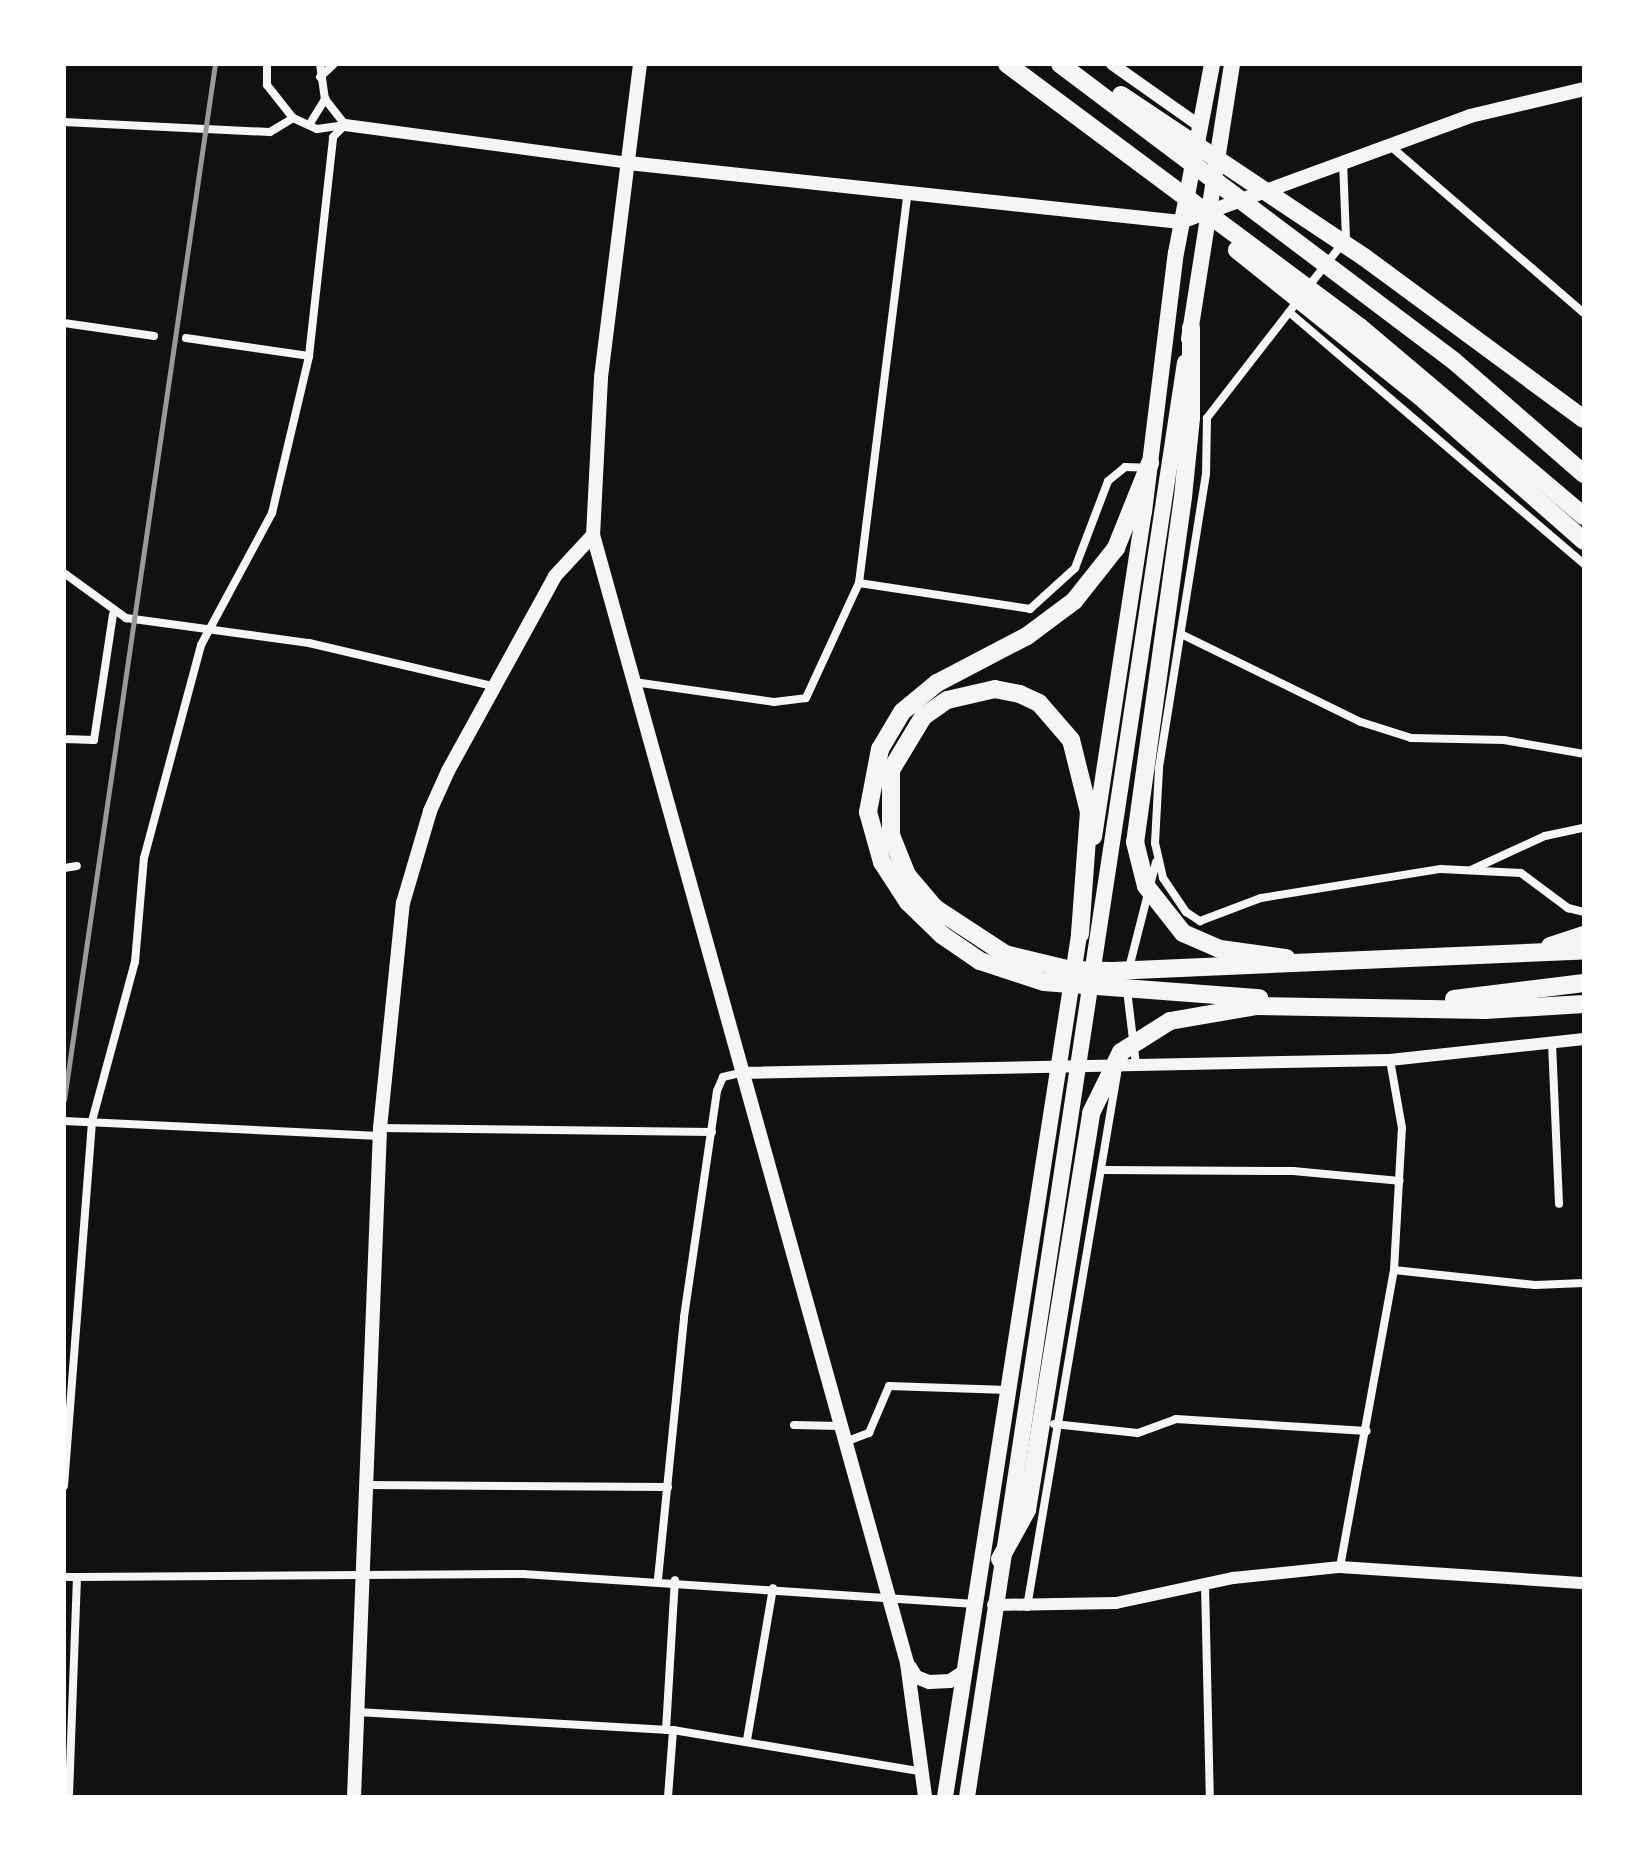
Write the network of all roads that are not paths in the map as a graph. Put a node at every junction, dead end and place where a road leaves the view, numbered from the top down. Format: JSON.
{"nodes":[{"id":1,"x":267,"y":64,"type":"edge"},
{"id":2,"x":320,"y":64,"type":"edge"},
{"id":3,"x":334,"y":64,"type":"edge"},
{"id":4,"x":640,"y":64,"type":"edge"},
{"id":5,"x":1007,"y":64,"type":"edge"},
{"id":6,"x":1060,"y":64,"type":"edge"},
{"id":7,"x":1071,"y":64,"type":"edge"},
{"id":8,"x":1112,"y":64,"type":"edge"},
{"id":9,"x":1212,"y":64,"type":"edge"},
{"id":10,"x":1232,"y":64,"type":"edge"},
{"id":11,"x":320,"y":77,"type":"junction"},
{"id":12,"x":1584,"y":89,"type":"edge"},
{"id":13,"x":325,"y":99,"type":"junction"},
{"id":14,"x":293,"y":118,"type":"junction"},
{"id":15,"x":64,"y":122,"type":"edge"},
{"id":16,"x":309,"y":125,"type":"junction"},
{"id":17,"x":345,"y":125,"type":"junction"},
{"id":18,"x":1200,"y":126,"type":"junction"},
{"id":19,"x":1109,"y":140,"type":"junction"},
{"id":20,"x":1387,"y":144,"type":"junction"},
{"id":21,"x":1343,"y":160,"type":"junction"},
{"id":22,"x":628,"y":163,"type":"junction"},
{"id":23,"x":907,"y":195,"type":"junction"},
{"id":24,"x":1207,"y":215,"type":"junction"},
{"id":25,"x":1181,"y":222,"type":"junction"},
{"id":26,"x":1289,"y":312,"type":"junction"},
{"id":27,"x":1584,"y":313,"type":"edge"},
{"id":28,"x":64,"y":323,"type":"edge"},
{"id":29,"x":1191,"y":328,"type":"junction"},
{"id":30,"x":154,"y":336,"type":"dead end"},
{"id":31,"x":186,"y":338,"type":"dead end"},
{"id":32,"x":309,"y":356,"type":"junction"},
{"id":33,"x":1584,"y":419,"type":"edge"},
{"id":34,"x":1149,"y":465,"type":"junction"},
{"id":35,"x":1584,"y":474,"type":"edge"},
{"id":36,"x":1584,"y":508,"type":"edge"},
{"id":37,"x":1584,"y":516,"type":"edge"},
{"id":38,"x":593,"y":535,"type":"junction"},
{"id":39,"x":1556,"y":538,"type":"junction"},
{"id":40,"x":1584,"y":541,"type":"edge"},
{"id":41,"x":1584,"y":564,"type":"edge"},
{"id":42,"x":64,"y":573,"type":"edge"},
{"id":43,"x":859,"y":583,"type":"junction"},
{"id":44,"x":113,"y":614,"type":"junction"},
{"id":45,"x":210,"y":634,"type":"junction"},
{"id":46,"x":1181,"y":634,"type":"junction"},
{"id":47,"x":634,"y":682,"type":"junction"},
{"id":48,"x":496,"y":687,"type":"junction"},
{"id":49,"x":64,"y":739,"type":"edge"},
{"id":50,"x":1584,"y":754,"type":"edge"},
{"id":51,"x":1584,"y":828,"type":"edge"},
{"id":52,"x":882,"y":838,"type":"junction"},
{"id":53,"x":1156,"y":859,"type":"junction"},
{"id":54,"x":77,"y":866,"type":"dead end"},
{"id":55,"x":64,"y":868,"type":"edge"},
{"id":56,"x":1471,"y":870,"type":"junction"},
{"id":57,"x":1584,"y":912,"type":"edge"},
{"id":58,"x":1080,"y":934,"type":"junction"},
{"id":59,"x":1584,"y":935,"type":"edge"},
{"id":60,"x":1584,"y":950,"type":"edge"},
{"id":61,"x":1529,"y":954,"type":"junction"},
{"id":62,"x":1320,"y":962,"type":"junction"},
{"id":63,"x":1584,"y":983,"type":"edge"},
{"id":64,"x":1309,"y":1003,"type":"junction"},
{"id":65,"x":1584,"y":1004,"type":"edge"},
{"id":66,"x":1379,"y":1005,"type":"junction"},
{"id":67,"x":1584,"y":1039,"type":"edge"},
{"id":68,"x":1552,"y":1043,"type":"junction"},
{"id":69,"x":1390,"y":1060,"type":"junction"},
{"id":70,"x":1136,"y":1064,"type":"junction"},
{"id":71,"x":1118,"y":1065,"type":"junction"},
{"id":72,"x":1076,"y":1066,"type":"junction"},
{"id":73,"x":1059,"y":1068,"type":"junction"},
{"id":74,"x":740,"y":1073,"type":"junction"},
{"id":75,"x":64,"y":1121,"type":"edge"},
{"id":76,"x":92,"y":1121,"type":"junction"},
{"id":77,"x":380,"y":1132,"type":"junction"},
{"id":78,"x":712,"y":1132,"type":"junction"},
{"id":79,"x":1102,"y":1170,"type":"junction"},
{"id":80,"x":1400,"y":1181,"type":"junction"},
{"id":81,"x":1559,"y":1204,"type":"dead end"},
{"id":82,"x":1394,"y":1270,"type":"junction"},
{"id":83,"x":1584,"y":1283,"type":"edge"},
{"id":84,"x":69,"y":1377,"type":"edge"},
{"id":85,"x":1008,"y":1390,"type":"junction"},
{"id":86,"x":1054,"y":1424,"type":"junction"},
{"id":87,"x":794,"y":1425,"type":"dead end"},
{"id":88,"x":840,"y":1426,"type":"junction"},
{"id":89,"x":1367,"y":1431,"type":"junction"},
{"id":90,"x":845,"y":1442,"type":"junction"},
{"id":91,"x":366,"y":1485,"type":"junction"},
{"id":92,"x":64,"y":1486,"type":"edge"},
{"id":93,"x":668,"y":1487,"type":"junction"},
{"id":94,"x":1000,"y":1559,"type":"junction"},
{"id":95,"x":1340,"y":1567,"type":"junction"},
{"id":96,"x":362,"y":1576,"type":"junction"},
{"id":97,"x":64,"y":1577,"type":"edge"},
{"id":98,"x":77,"y":1577,"type":"junction"},
{"id":99,"x":658,"y":1579,"type":"junction"},
{"id":100,"x":675,"y":1580,"type":"junction"},
{"id":101,"x":1584,"y":1583,"type":"edge"},
{"id":102,"x":1205,"y":1584,"type":"junction"},
{"id":103,"x":773,"y":1588,"type":"junction"},
{"id":104,"x":887,"y":1596,"type":"junction"},
{"id":105,"x":975,"y":1604,"type":"junction"},
{"id":106,"x":993,"y":1605,"type":"junction"},
{"id":107,"x":1027,"y":1607,"type":"junction"},
{"id":108,"x":907,"y":1663,"type":"junction"},
{"id":109,"x":965,"y":1671,"type":"junction"},
{"id":110,"x":356,"y":1712,"type":"junction"},
{"id":111,"x":669,"y":1730,"type":"junction"},
{"id":112,"x":747,"y":1740,"type":"junction"},
{"id":113,"x":924,"y":1773,"type":"junction"},
{"id":114,"x":69,"y":1797,"type":"edge"},
{"id":115,"x":354,"y":1797,"type":"edge"},
{"id":116,"x":668,"y":1797,"type":"edge"},
{"id":117,"x":925,"y":1797,"type":"edge"},
{"id":118,"x":945,"y":1797,"type":"edge"},
{"id":119,"x":967,"y":1797,"type":"edge"},
{"id":120,"x":1210,"y":1797,"type":"edge"}],
"edges":[{"from":1,"to":14,"type":"street"},
{"from":2,"to":11,"type":"street"},
{"from":3,"to":11,"type":"street"},
{"from":4,"to":22,"type":"main road"},
{"from":5,"to":19,"type":"highway"},
{"from":6,"to":35,"type":"highway"},
{"from":7,"to":33,"type":"highway"},
{"from":8,"to":18,"type":"street"},
{"from":9,"to":18,"type":"highway"},
{"from":10,"to":24,"type":"highway"},
{"from":11,"to":13,"type":"street"},
{"from":12,"to":20,"type":"main road"},
{"from":13,"to":16,"type":"street"},
{"from":13,"to":17,"type":"street"},
{"from":14,"to":15,"type":"street"},
{"from":14,"to":16,"type":"street"},
{"from":16,"to":17,"type":"street"},
{"from":17,"to":22,"type":"street"},
{"from":17,"to":32,"type":"street"},
{"from":18,"to":25,"type":"highway"},
{"from":19,"to":37,"type":"highway"},
{"from":19,"to":40,"type":"highway"},
{"from":20,"to":21,"type":"main road"},
{"from":20,"to":27,"type":"street"},
{"from":21,"to":24,"type":"main road"},
{"from":21,"to":26,"type":"street"},
{"from":22,"to":23,"type":"main road"},
{"from":22,"to":38,"type":"main road"},
{"from":23,"to":25,"type":"main road"},
{"from":23,"to":43,"type":"street"},
{"from":24,"to":25,"type":"main road"},
{"from":24,"to":29,"type":"highway"},
{"from":25,"to":34,"type":"highway"},
{"from":26,"to":39,"type":"street"},
{"from":26,"to":46,"type":"street"},
{"from":28,"to":30,"type":"street"},
{"from":29,"to":62,"type":"highway"},
{"from":29,"to":72,"type":"highway"},
{"from":31,"to":32,"type":"street"},
{"from":32,"to":45,"type":"street"},
{"from":34,"to":43,"type":"street"},
{"from":34,"to":52,"type":"highway"},
{"from":34,"to":58,"type":"highway"},
{"from":36,"to":39,"type":"street"},
{"from":38,"to":47,"type":"main road"},
{"from":38,"to":48,"type":"main road"},
{"from":39,"to":41,"type":"street"},
{"from":42,"to":44,"type":"street"},
{"from":43,"to":47,"type":"street"},
{"from":44,"to":45,"type":"street"},
{"from":44,"to":49,"type":"street"},
{"from":45,"to":48,"type":"street"},
{"from":45,"to":76,"type":"street"},
{"from":46,"to":50,"type":"street"},
{"from":46,"to":53,"type":"street"},
{"from":47,"to":74,"type":"main road"},
{"from":48,"to":77,"type":"main road"},
{"from":51,"to":56,"type":"street"},
{"from":52,"to":58,"type":"highway"},
{"from":52,"to":62,"type":"highway"},
{"from":52,"to":64,"type":"highway"},
{"from":53,"to":56,"type":"street"},
{"from":53,"to":70,"type":"street"},
{"from":54,"to":55,"type":"street"},
{"from":56,"to":57,"type":"street"},
{"from":58,"to":73,"type":"highway"},
{"from":59,"to":61,"type":"highway"},
{"from":60,"to":61,"type":"highway"},
{"from":61,"to":62,"type":"highway"},
{"from":63,"to":66,"type":"highway"},
{"from":64,"to":66,"type":"highway"},
{"from":64,"to":94,"type":"highway"},
{"from":65,"to":66,"type":"highway"},
{"from":67,"to":68,"type":"street"},
{"from":68,"to":69,"type":"street"},
{"from":68,"to":81,"type":"street"},
{"from":69,"to":70,"type":"street"},
{"from":69,"to":80,"type":"street"},
{"from":70,"to":71,"type":"street"},
{"from":71,"to":72,"type":"street"},
{"from":71,"to":79,"type":"street"},
{"from":72,"to":73,"type":"street"},
{"from":72,"to":94,"type":"highway"},
{"from":73,"to":74,"type":"street"},
{"from":73,"to":85,"type":"highway"},
{"from":74,"to":78,"type":"street"},
{"from":74,"to":88,"type":"main road"},
{"from":75,"to":76,"type":"street"},
{"from":76,"to":77,"type":"street"},
{"from":76,"to":84,"type":"street"},
{"from":77,"to":78,"type":"street"},
{"from":77,"to":91,"type":"main road"},
{"from":78,"to":93,"type":"street"},
{"from":79,"to":80,"type":"street"},
{"from":79,"to":86,"type":"street"},
{"from":80,"to":82,"type":"street"},
{"from":82,"to":83,"type":"street"},
{"from":82,"to":89,"type":"street"},
{"from":84,"to":92,"type":"street"},
{"from":85,"to":90,"type":"street"},
{"from":85,"to":105,"type":"highway"},
{"from":86,"to":89,"type":"street"},
{"from":86,"to":107,"type":"street"},
{"from":87,"to":88,"type":"street"},
{"from":88,"to":90,"type":"main road"},
{"from":89,"to":95,"type":"street"},
{"from":90,"to":104,"type":"main road"},
{"from":91,"to":93,"type":"street"},
{"from":91,"to":96,"type":"main road"},
{"from":93,"to":99,"type":"street"},
{"from":94,"to":106,"type":"highway"},
{"from":95,"to":101,"type":"street"},
{"from":95,"to":102,"type":"street"},
{"from":96,"to":98,"type":"street"},
{"from":96,"to":99,"type":"street"},
{"from":96,"to":110,"type":"main road"},
{"from":97,"to":98,"type":"street"},
{"from":98,"to":114,"type":"street"},
{"from":99,"to":100,"type":"street"},
{"from":100,"to":103,"type":"street"},
{"from":100,"to":111,"type":"street"},
{"from":102,"to":107,"type":"street"},
{"from":102,"to":120,"type":"street"},
{"from":103,"to":104,"type":"street"},
{"from":103,"to":112,"type":"street"},
{"from":104,"to":105,"type":"street"},
{"from":104,"to":108,"type":"main road"},
{"from":105,"to":109,"type":"highway"},
{"from":106,"to":107,"type":"street"},
{"from":106,"to":119,"type":"highway"},
{"from":108,"to":109,"type":"main road"},
{"from":108,"to":113,"type":"main road"},
{"from":109,"to":118,"type":"highway"},
{"from":110,"to":111,"type":"street"},
{"from":110,"to":115,"type":"main road"},
{"from":111,"to":112,"type":"street"},
{"from":111,"to":116,"type":"street"},
{"from":112,"to":113,"type":"street"},
{"from":113,"to":117,"type":"main road"}]}
